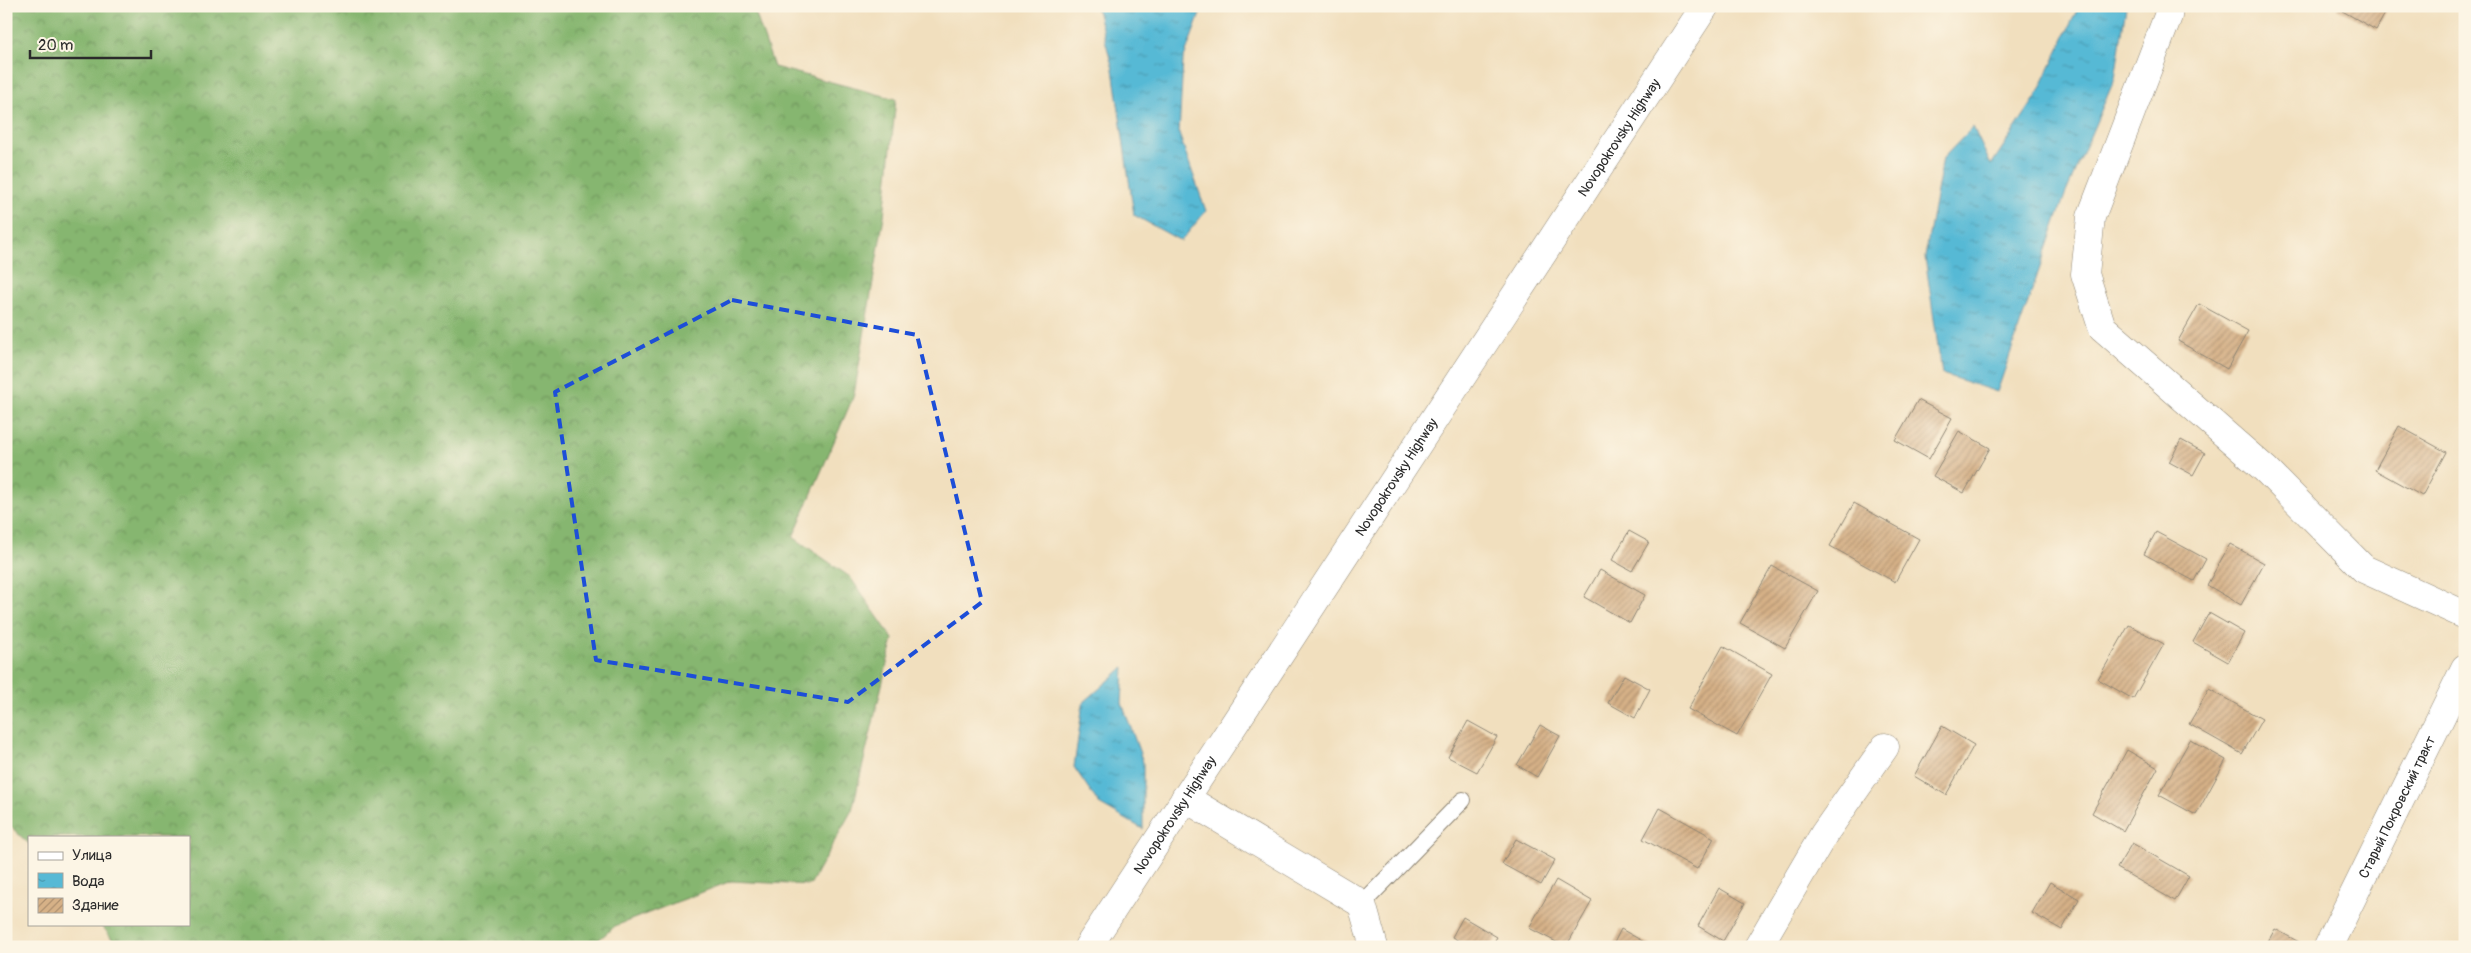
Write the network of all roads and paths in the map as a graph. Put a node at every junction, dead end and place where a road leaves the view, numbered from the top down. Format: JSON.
{"nodes":[{"id":1,"x":1705,"y":6,"type":"edge"},
{"id":2,"x":2169,"y":6,"type":"edge"},
{"id":3,"x":2465,"y":615,"type":"edge"},
{"id":4,"x":2465,"y":668,"type":"edge"},
{"id":5,"x":1885,"y":747,"type":"dead end"},
{"id":6,"x":1185,"y":798,"type":"junction"},
{"id":7,"x":1463,"y":800,"type":"dead end"},
{"id":8,"x":1362,"y":904,"type":"junction"},
{"id":9,"x":1088,"y":947,"type":"edge"},
{"id":10,"x":1374,"y":947,"type":"edge"},
{"id":11,"x":1758,"y":947,"type":"edge"},
{"id":12,"x":2328,"y":947,"type":"edge"}],
"edges":[{"from":1,"to":6,"type":"street","name":"Novopokrovsky Highway"},
{"from":2,"to":3,"type":"street"},
{"from":4,"to":12,"type":"street","name":"Старый Покровский тракт"},
{"from":5,"to":11,"type":"street"},
{"from":6,"to":8,"type":"street"},
{"from":6,"to":9,"type":"street","name":"Novopokrovsky Highway"},
{"from":7,"to":8,"type":"lane"},
{"from":8,"to":10,"type":"street"}]}
